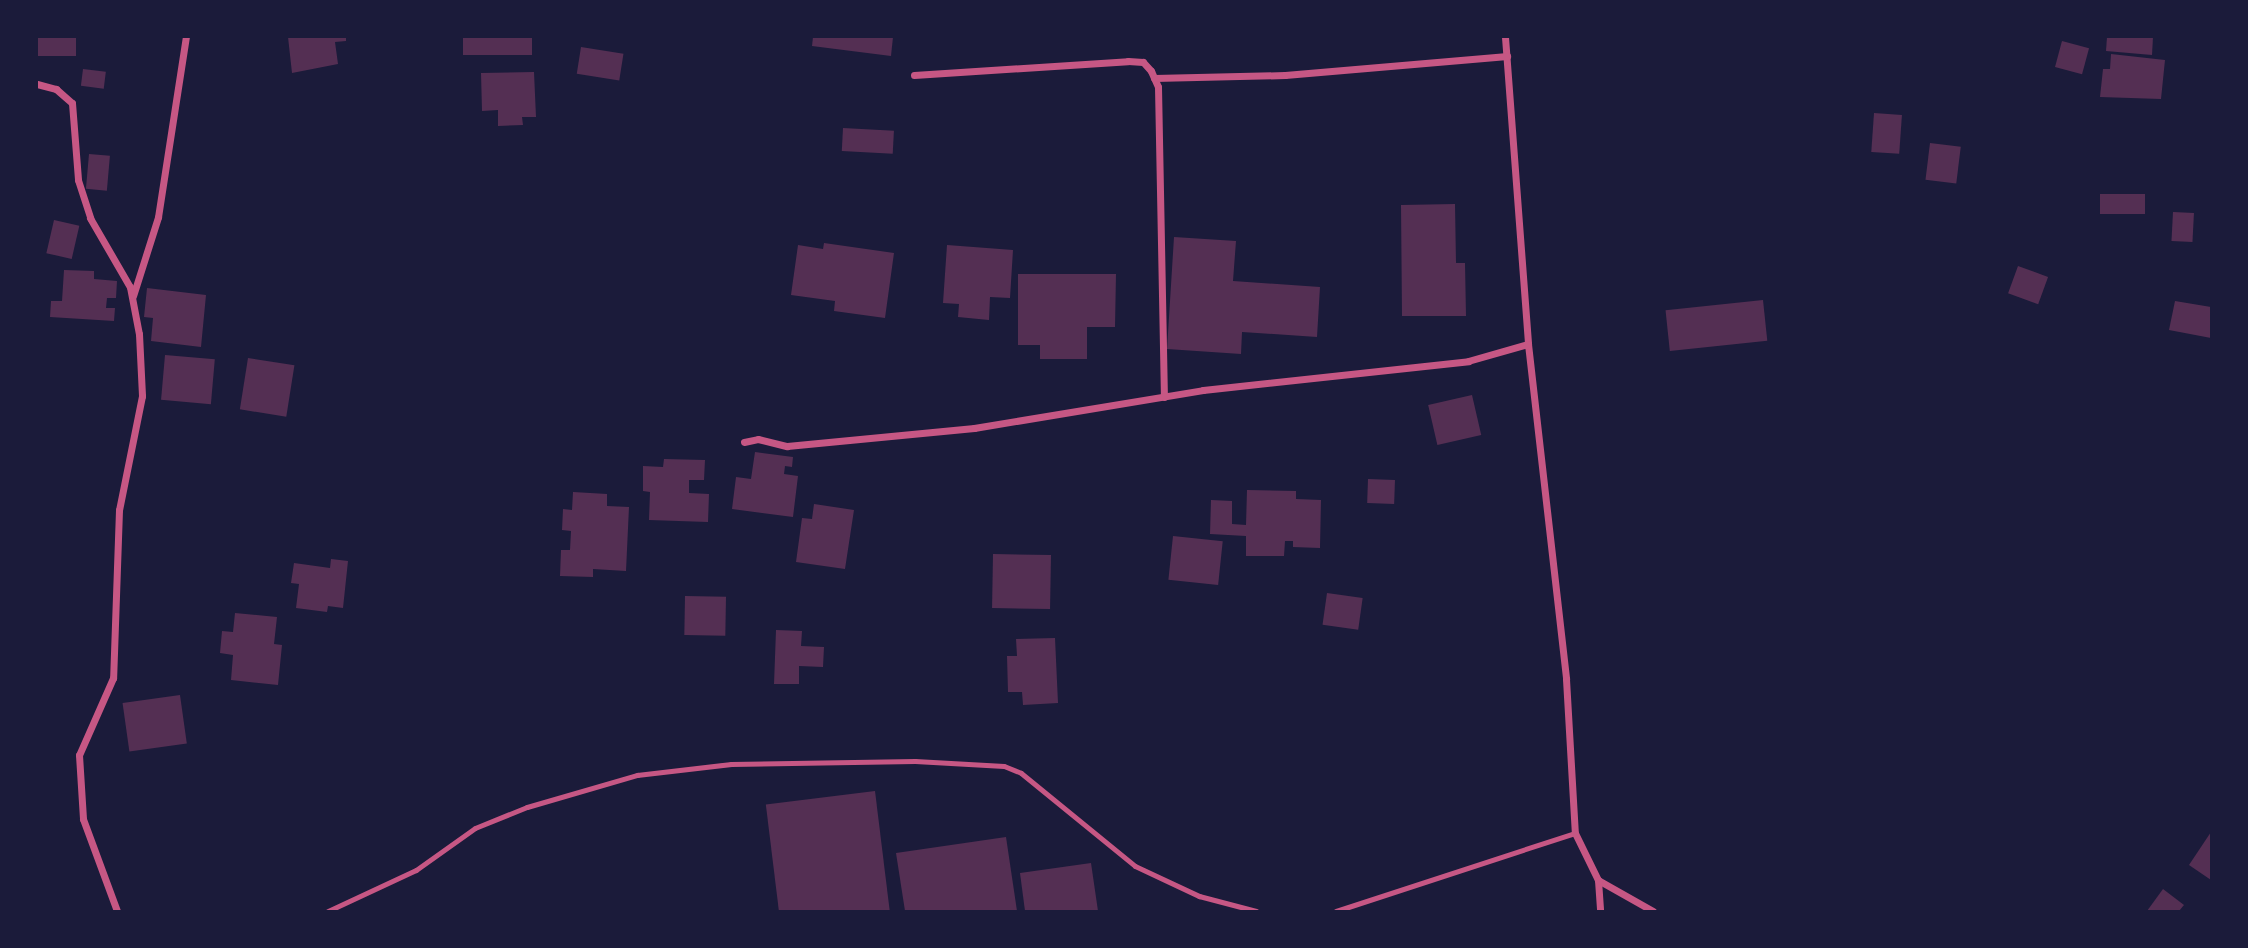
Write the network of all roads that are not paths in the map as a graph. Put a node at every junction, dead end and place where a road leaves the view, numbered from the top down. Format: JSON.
{"nodes":[{"id":1,"x":186,"y":37,"type":"edge"},
{"id":2,"x":1505,"y":37,"type":"edge"},
{"id":3,"x":1507,"y":56,"type":"junction"},
{"id":4,"x":914,"y":75,"type":"dead end"},
{"id":5,"x":1154,"y":78,"type":"junction"},
{"id":6,"x":37,"y":84,"type":"edge"},
{"id":7,"x":131,"y":301,"type":"junction"},
{"id":8,"x":1528,"y":344,"type":"junction"},
{"id":9,"x":1164,"y":397,"type":"junction"},
{"id":10,"x":744,"y":442,"type":"dead end"},
{"id":11,"x":1575,"y":833,"type":"junction"},
{"id":12,"x":1598,"y":880,"type":"junction"},
{"id":13,"x":117,"y":911,"type":"edge"},
{"id":14,"x":328,"y":911,"type":"edge"},
{"id":15,"x":1256,"y":911,"type":"edge"},
{"id":16,"x":1336,"y":911,"type":"edge"},
{"id":17,"x":1600,"y":911,"type":"edge"},
{"id":18,"x":1653,"y":911,"type":"edge"}],
"edges":[{"from":1,"to":7,"type":"street"},
{"from":2,"to":3,"type":"street"},
{"from":3,"to":5,"type":"street"},
{"from":3,"to":8,"type":"street"},
{"from":4,"to":5,"type":"street"},
{"from":5,"to":9,"type":"street"},
{"from":6,"to":7,"type":"street"},
{"from":7,"to":13,"type":"street"},
{"from":8,"to":9,"type":"street"},
{"from":8,"to":11,"type":"street"},
{"from":9,"to":10,"type":"street"},
{"from":11,"to":12,"type":"street"},
{"from":11,"to":16,"type":"lane"},
{"from":12,"to":17,"type":"street"},
{"from":12,"to":18,"type":"street"},
{"from":14,"to":15,"type":"lane"}]}
